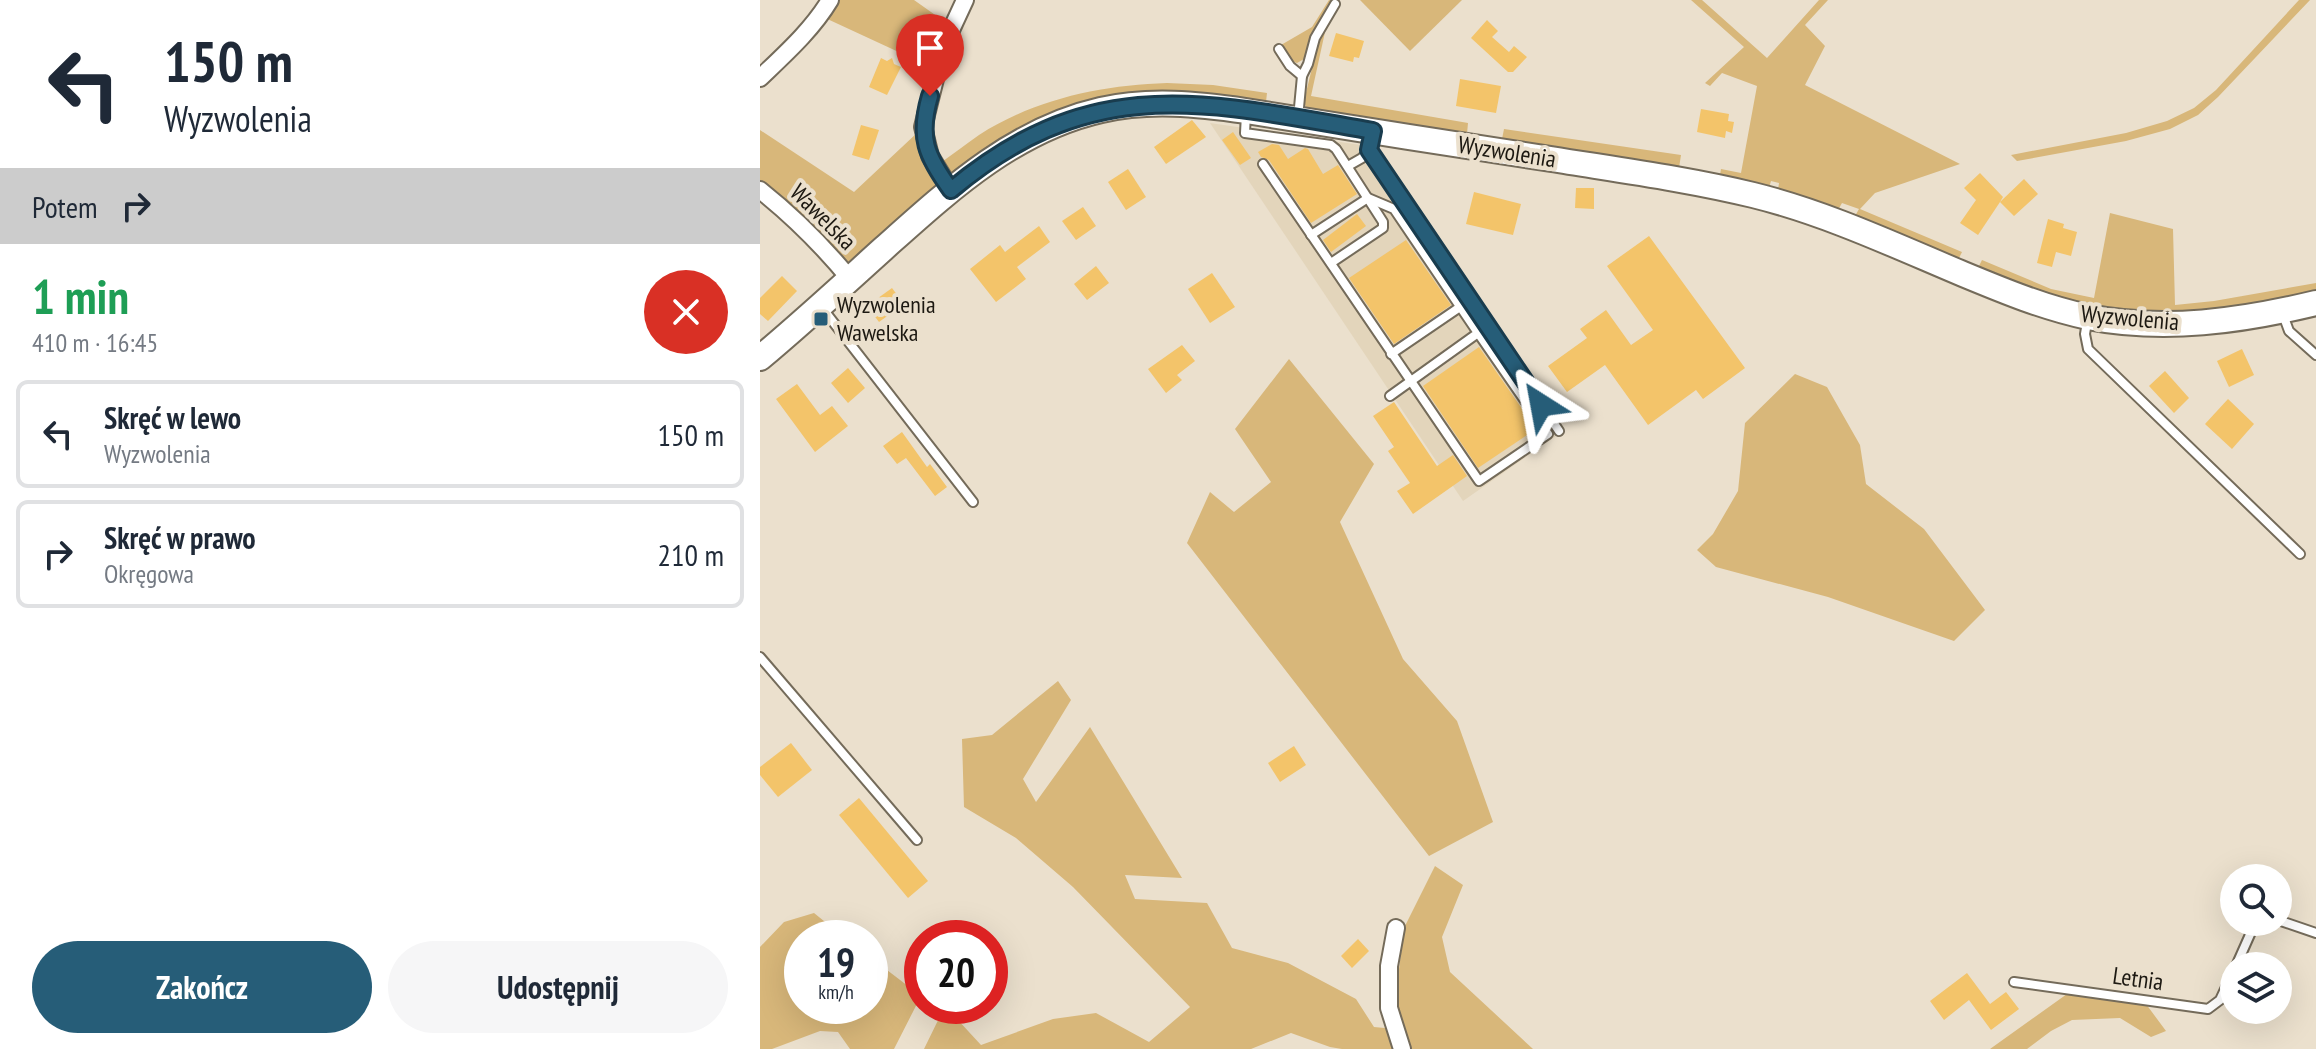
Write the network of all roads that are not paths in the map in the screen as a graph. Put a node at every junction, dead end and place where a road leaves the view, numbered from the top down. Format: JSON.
{"nodes":[{"id":1,"x":830,"y":0,"type":"edge"},
{"id":2,"x":965,"y":0,"type":"edge"},
{"id":3,"x":1335,"y":4,"type":"dead end"},
{"id":4,"x":1279,"y":49,"type":"dead end"},
{"id":5,"x":1302,"y":76,"type":"junction"},
{"id":6,"x":760,"y":78,"type":"edge"},
{"id":7,"x":1246,"y":111,"type":"junction"},
{"id":8,"x":1298,"y":119,"type":"junction"},
{"id":9,"x":1371,"y":140,"type":"junction"},
{"id":10,"x":1263,"y":164,"type":"dead end"},
{"id":11,"x":1348,"y":166,"type":"junction"},
{"id":12,"x":760,"y":190,"type":"edge"},
{"id":13,"x":951,"y":190,"type":"junction"},
{"id":14,"x":1368,"y":198,"type":"junction"},
{"id":15,"x":1311,"y":235,"type":"junction"},
{"id":16,"x":1331,"y":263,"type":"junction"},
{"id":17,"x":850,"y":279,"type":"junction"},
{"id":18,"x":2316,"y":303,"type":"edge"},
{"id":19,"x":820,"y":305,"type":"junction"},
{"id":20,"x":1460,"y":307,"type":"junction"},
{"id":21,"x":2282,"y":311,"type":"junction"},
{"id":22,"x":2088,"y":317,"type":"junction"},
{"id":23,"x":1478,"y":333,"type":"junction"},
{"id":24,"x":1391,"y":354,"type":"junction"},
{"id":25,"x":2316,"y":355,"type":"edge"},
{"id":26,"x":760,"y":358,"type":"edge"},
{"id":27,"x":1410,"y":382,"type":"junction"},
{"id":28,"x":1390,"y":396,"type":"dead end"},
{"id":29,"x":1559,"y":431,"type":"dead end"},
{"id":30,"x":973,"y":502,"type":"dead end"},
{"id":31,"x":2300,"y":554,"type":"dead end"},
{"id":32,"x":760,"y":657,"type":"edge"},
{"id":33,"x":917,"y":840,"type":"dead end"},
{"id":34,"x":2292,"y":925,"type":"edge"},
{"id":35,"x":1396,"y":928,"type":"dead end"},
{"id":36,"x":2316,"y":933,"type":"edge"},
{"id":37,"x":2014,"y":982,"type":"dead end"},
{"id":38,"x":2220,"y":1000,"type":"edge"},
{"id":39,"x":1402,"y":1049,"type":"edge"}],
"edges":[{"from":1,"to":6,"type":"street"},
{"from":2,"to":13,"type":"street"},
{"from":3,"to":5,"type":"lane"},
{"from":4,"to":5,"type":"lane"},
{"from":5,"to":8,"type":"lane"},
{"from":7,"to":8,"type":"street","name":"Wyzwolenia"},
{"from":7,"to":11,"type":"lane"},
{"from":7,"to":13,"type":"street","name":"Wyzwolenia"},
{"from":8,"to":9,"type":"street","name":"Wyzwolenia"},
{"from":9,"to":11,"type":"lane"},
{"from":9,"to":22,"type":"street","name":"Wyzwolenia"},
{"from":9,"to":29,"type":"lane"},
{"from":10,"to":15,"type":"lane"},
{"from":11,"to":14,"type":"lane"},
{"from":12,"to":17,"type":"street","name":"Wawelska"},
{"from":13,"to":17,"type":"street","name":"Wyzwolenia"},
{"from":14,"to":15,"type":"lane"},
{"from":14,"to":16,"type":"lane"},
{"from":14,"to":20,"type":"lane"},
{"from":15,"to":16,"type":"lane"},
{"from":16,"to":24,"type":"lane"},
{"from":17,"to":19,"type":"street","name":"Wyzwolenia"},
{"from":18,"to":21,"type":"street","name":"Wyzwolenia"},
{"from":19,"to":26,"type":"street","name":"Wyzwolenia"},
{"from":19,"to":30,"type":"lane"},
{"from":20,"to":23,"type":"lane"},
{"from":20,"to":24,"type":"lane"},
{"from":21,"to":22,"type":"street","name":"Wyzwolenia"},
{"from":21,"to":25,"type":"lane"},
{"from":22,"to":31,"type":"lane"},
{"from":23,"to":27,"type":"lane"},
{"from":23,"to":27,"type":"lane"},
{"from":24,"to":27,"type":"lane"},
{"from":27,"to":28,"type":"lane"},
{"from":32,"to":33,"type":"lane"},
{"from":34,"to":36,"type":"lane"},
{"from":35,"to":39,"type":"street"},
{"from":37,"to":38,"type":"lane","name":"Letnia"}]}
